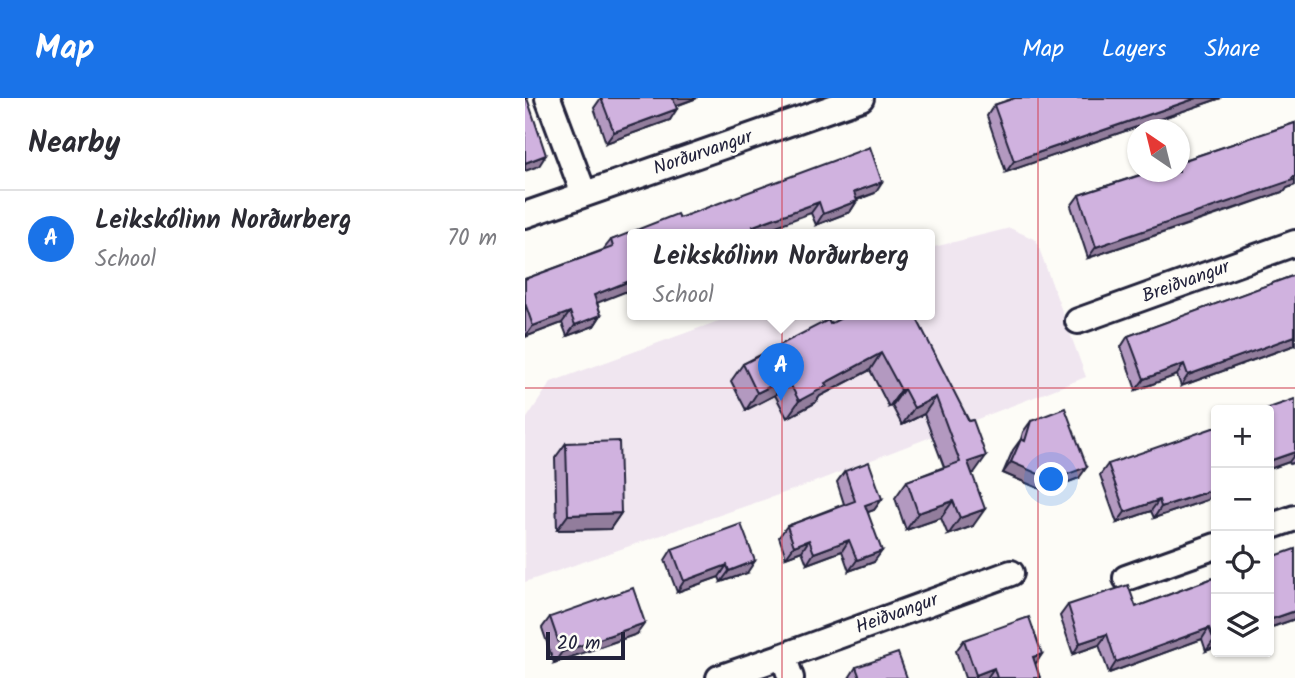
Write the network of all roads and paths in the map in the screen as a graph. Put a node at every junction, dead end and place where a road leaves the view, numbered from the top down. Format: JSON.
{"nodes":[{"id":1,"x":548,"y":98,"type":"edge"},
{"id":2,"x":861,"y":98,"type":"edge"},
{"id":3,"x":818,"y":105,"type":"edge"},
{"id":4,"x":584,"y":194,"type":"junction"},
{"id":5,"x":525,"y":215,"type":"edge"},
{"id":6,"x":1295,"y":243,"type":"edge"},
{"id":7,"x":1078,"y":321,"type":"dead end"},
{"id":8,"x":1295,"y":518,"type":"edge"},
{"id":9,"x":1274,"y":525,"type":"edge"},
{"id":10,"x":1211,"y":548,"type":"edge"},
{"id":11,"x":1011,"y":573,"type":"dead end"},
{"id":12,"x":1126,"y":578,"type":"dead end"},
{"id":13,"x":787,"y":667,"type":"edge"},
{"id":14,"x":719,"y":678,"type":"edge"}],
"edges":[{"from":1,"to":4,"type":"street"},
{"from":2,"to":3,"type":"street","name":"Norðurvangur"},
{"from":3,"to":4,"type":"street","name":"Norðurvangur"},
{"from":4,"to":5,"type":"street","name":"Norðurvangur"},
{"from":6,"to":7,"type":"street","name":"Breiðvangur"},
{"from":8,"to":9,"type":"street"},
{"from":10,"to":12,"type":"street"},
{"from":11,"to":13,"type":"street","name":"Heiðvangur"},
{"from":13,"to":14,"type":"street","name":"Heiðvangur"}]}
